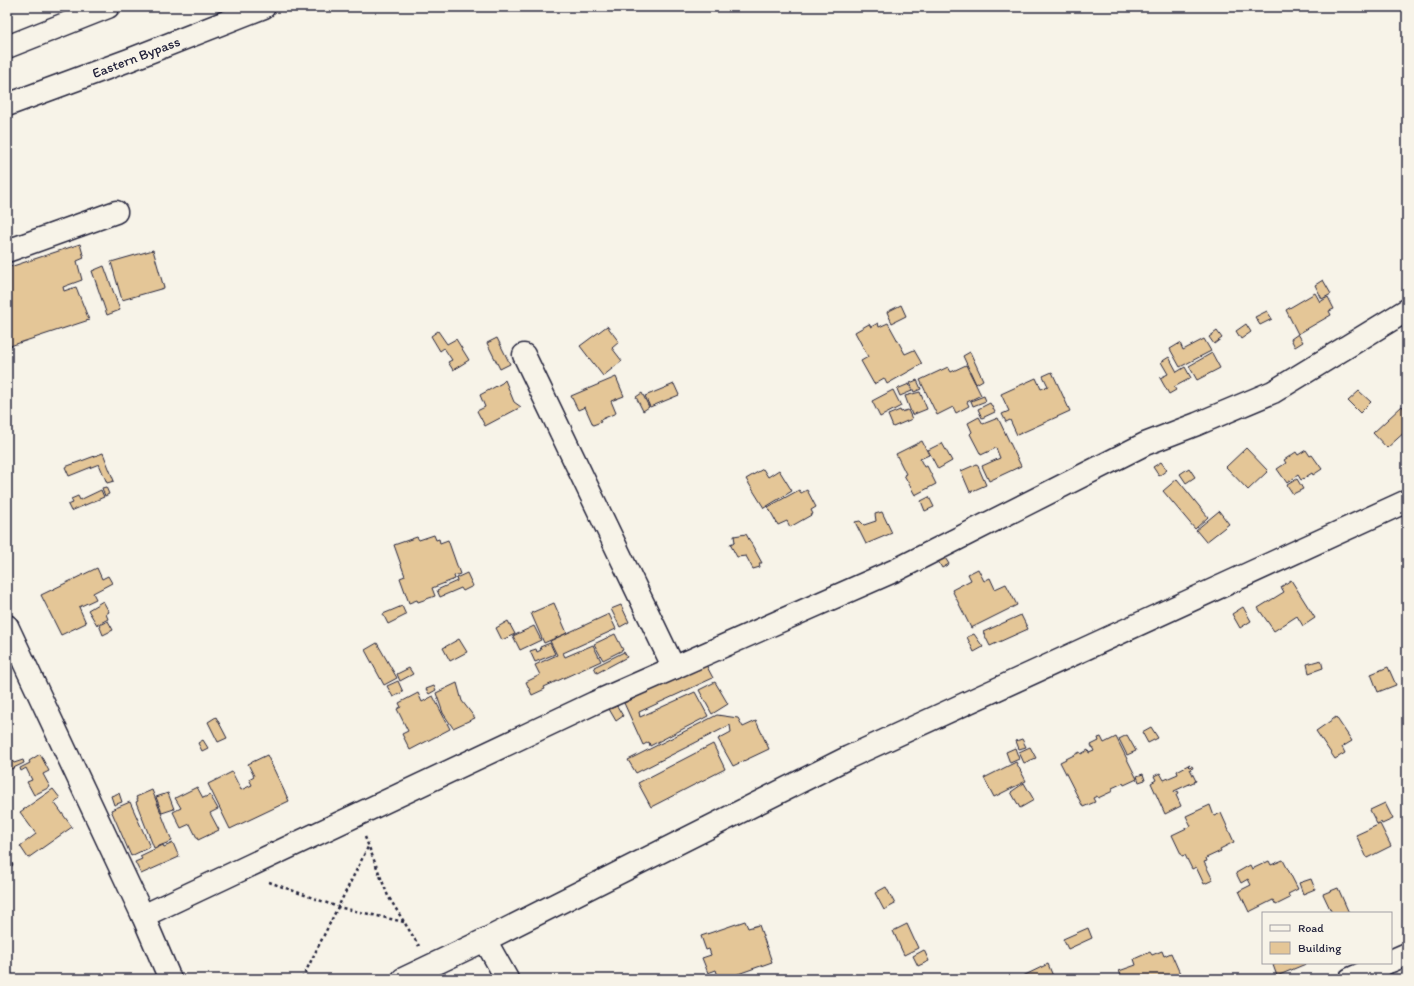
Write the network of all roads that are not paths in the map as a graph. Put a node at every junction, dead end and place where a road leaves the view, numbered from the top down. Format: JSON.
{"nodes":[{"id":1,"x":108,"y":7,"type":"edge"},
{"id":2,"x":264,"y":7,"type":"edge"},
{"id":3,"x":7,"y":47,"type":"edge"},
{"id":4,"x":7,"y":105,"type":"edge"},
{"id":5,"x":116,"y":212,"type":"dead end"},
{"id":6,"x":7,"y":251,"type":"edge"},
{"id":7,"x":1407,"y":310,"type":"edge"},
{"id":8,"x":524,"y":355,"type":"dead end"},
{"id":9,"x":1407,"y":501,"type":"edge"},
{"id":10,"x":7,"y":626,"type":"edge"},
{"id":11,"x":674,"y":668,"type":"junction"},
{"id":12,"x":143,"y":916,"type":"junction"},
{"id":13,"x":485,"y":940,"type":"junction"},
{"id":14,"x":1407,"y":954,"type":"edge"},
{"id":15,"x":1392,"y":961,"type":"edge"},
{"id":16,"x":1384,"y":964,"type":"edge"},
{"id":17,"x":170,"y":979,"type":"edge"},
{"id":18,"x":403,"y":979,"type":"edge"},
{"id":19,"x":506,"y":979,"type":"edge"},
{"id":20,"x":1350,"y":979,"type":"edge"}],
"edges":[{"from":1,"to":3,"type":"street"},
{"from":2,"to":4,"type":"street","name":"Eastern Bypass"},
{"from":5,"to":6,"type":"street"},
{"from":7,"to":11,"type":"street"},
{"from":8,"to":11,"type":"street"},
{"from":9,"to":13,"type":"street"},
{"from":10,"to":12,"type":"street"},
{"from":11,"to":12,"type":"street"},
{"from":12,"to":17,"type":"street"},
{"from":13,"to":18,"type":"street"},
{"from":13,"to":19,"type":"street"},
{"from":14,"to":15,"type":"street"},
{"from":16,"to":20,"type":"street"}]}
